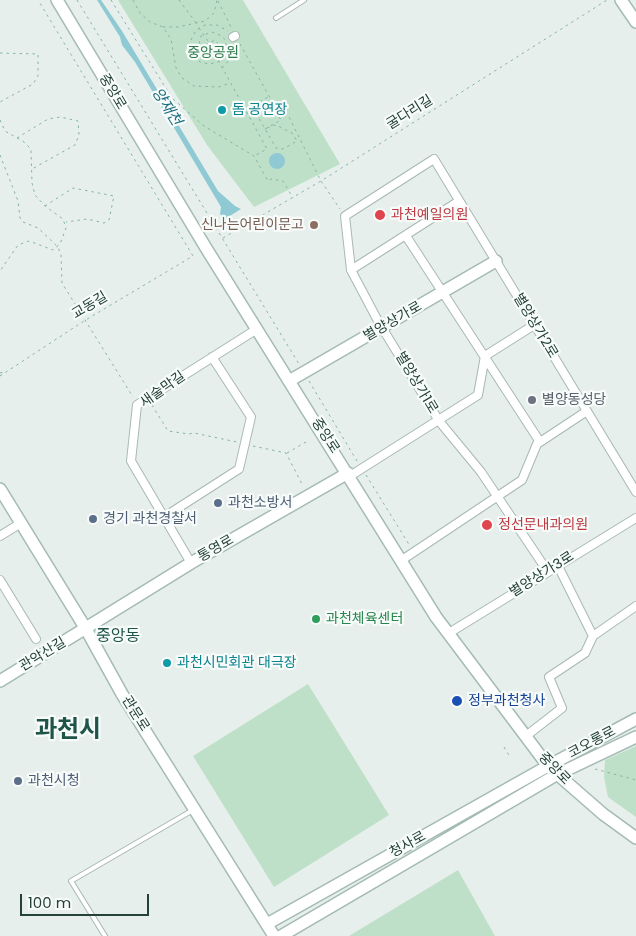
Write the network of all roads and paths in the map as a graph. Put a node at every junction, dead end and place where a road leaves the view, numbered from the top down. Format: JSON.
{"nodes":[{"id":1,"x":38,"y":0,"type":"edge"},
{"id":2,"x":57,"y":0,"type":"edge"},
{"id":3,"x":77,"y":0,"type":"edge"},
{"id":4,"x":111,"y":0,"type":"edge"},
{"id":5,"x":134,"y":0,"type":"edge"},
{"id":6,"x":179,"y":0,"type":"edge"},
{"id":7,"x":218,"y":0,"type":"edge"},
{"id":8,"x":304,"y":0,"type":"edge"},
{"id":9,"x":608,"y":0,"type":"edge"},
{"id":10,"x":621,"y":0,"type":"edge"},
{"id":11,"x":276,"y":18,"type":"dead end"},
{"id":12,"x":636,"y":22,"type":"edge"},
{"id":13,"x":197,"y":24,"type":"junction"},
{"id":14,"x":162,"y":27,"type":"junction"},
{"id":15,"x":199,"y":28,"type":"junction"},
{"id":16,"x":203,"y":34,"type":"junction"},
{"id":17,"x":234,"y":36,"type":"junction"},
{"id":18,"x":208,"y":43,"type":"junction"},
{"id":19,"x":212,"y":48,"type":"junction"},
{"id":20,"x":0,"y":53,"type":"edge"},
{"id":21,"x":215,"y":55,"type":"junction"},
{"id":22,"x":218,"y":62,"type":"junction"},
{"id":23,"x":222,"y":68,"type":"junction"},
{"id":24,"x":230,"y":83,"type":"junction"},
{"id":25,"x":0,"y":102,"type":"edge"},
{"id":26,"x":0,"y":120,"type":"edge"},
{"id":27,"x":270,"y":127,"type":"junction"},
{"id":28,"x":265,"y":129,"type":"junction"},
{"id":29,"x":16,"y":139,"type":"junction"},
{"id":30,"x":0,"y":155,"type":"edge"},
{"id":31,"x":254,"y":156,"type":"junction"},
{"id":32,"x":31,"y":169,"type":"junction"},
{"id":33,"x":321,"y":181,"type":"junction"},
{"id":34,"x":293,"y":198,"type":"junction"},
{"id":35,"x":459,"y":201,"type":"junction"},
{"id":36,"x":45,"y":206,"type":"junction"},
{"id":37,"x":345,"y":216,"type":"junction"},
{"id":38,"x":65,"y":222,"type":"junction"},
{"id":39,"x":406,"y":236,"type":"junction"},
{"id":40,"x":222,"y":238,"type":"junction"},
{"id":41,"x":58,"y":247,"type":"junction"},
{"id":42,"x":496,"y":261,"type":"junction"},
{"id":43,"x":351,"y":270,"type":"junction"},
{"id":44,"x":0,"y":271,"type":"edge"},
{"id":45,"x":444,"y":292,"type":"junction"},
{"id":46,"x":84,"y":321,"type":"junction"},
{"id":47,"x":534,"y":325,"type":"junction"},
{"id":48,"x":382,"y":328,"type":"junction"},
{"id":49,"x":257,"y":329,"type":"junction"},
{"id":50,"x":485,"y":356,"type":"junction"},
{"id":51,"x":212,"y":357,"type":"junction"},
{"id":52,"x":304,"y":373,"type":"junction"},
{"id":53,"x":0,"y":375,"type":"edge"},
{"id":54,"x":290,"y":381,"type":"junction"},
{"id":55,"x":147,"y":398,"type":"junction"},
{"id":56,"x":137,"y":405,"type":"junction"},
{"id":57,"x":587,"y":411,"type":"junction"},
{"id":58,"x":439,"y":421,"type":"junction"},
{"id":59,"x":306,"y":442,"type":"dead end"},
{"id":60,"x":540,"y":442,"type":"junction"},
{"id":61,"x":245,"y":444,"type":"junction"},
{"id":62,"x":286,"y":453,"type":"junction"},
{"id":63,"x":362,"y":469,"type":"junction"},
{"id":64,"x":349,"y":474,"type":"junction"},
{"id":65,"x":304,"y":487,"type":"dead end"},
{"id":66,"x":0,"y":489,"type":"edge"},
{"id":67,"x":636,"y":492,"type":"edge"},
{"id":68,"x":497,"y":497,"type":"junction"},
{"id":69,"x":164,"y":517,"type":"junction"},
{"id":70,"x":636,"y":518,"type":"edge"},
{"id":71,"x":21,"y":523,"type":"junction"},
{"id":72,"x":0,"y":536,"type":"edge"},
{"id":73,"x":414,"y":552,"type":"junction"},
{"id":74,"x":402,"y":560,"type":"junction"},
{"id":75,"x":191,"y":563,"type":"junction"},
{"id":76,"x":558,"y":566,"type":"junction"},
{"id":77,"x":548,"y":572,"type":"junction"},
{"id":78,"x":0,"y":580,"type":"edge"},
{"id":79,"x":636,"y":606,"type":"edge"},
{"id":80,"x":86,"y":629,"type":"junction"},
{"id":81,"x":449,"y":633,"type":"junction"},
{"id":82,"x":593,"y":636,"type":"junction"},
{"id":83,"x":36,"y":639,"type":"dead end"},
{"id":84,"x":0,"y":680,"type":"edge"},
{"id":85,"x":636,"y":720,"type":"edge"},
{"id":86,"x":526,"y":736,"type":"junction"},
{"id":87,"x":636,"y":737,"type":"edge"},
{"id":88,"x":504,"y":747,"type":"dead end"},
{"id":89,"x":510,"y":757,"type":"dead end"},
{"id":90,"x":548,"y":766,"type":"junction"},
{"id":91,"x":595,"y":769,"type":"dead end"},
{"id":92,"x":556,"y":775,"type":"junction"},
{"id":93,"x":636,"y":780,"type":"edge"},
{"id":94,"x":195,"y":809,"type":"junction"},
{"id":95,"x":636,"y":838,"type":"edge"},
{"id":96,"x":272,"y":933,"type":"edge"},
{"id":97,"x":105,"y":936,"type":"edge"}],
"edges":[{"from":1,"to":46,"type":"path","name":"교동길"},
{"from":2,"to":49,"type":"street","name":"중앙로"},
{"from":3,"to":40,"type":"path"},
{"from":4,"to":31,"type":"path"},
{"from":5,"to":14,"type":"path"},
{"from":6,"to":13,"type":"path"},
{"from":7,"to":13,"type":"path"},
{"from":7,"to":17,"type":"path"},
{"from":8,"to":11,"type":"lane"},
{"from":9,"to":33,"type":"path","name":"굴다리길"},
{"from":10,"to":12,"type":"street"},
{"from":13,"to":14,"type":"path"},
{"from":13,"to":15,"type":"path"},
{"from":14,"to":24,"type":"path"},
{"from":15,"to":16,"type":"path"},
{"from":15,"to":17,"type":"path"},
{"from":15,"to":22,"type":"path"},
{"from":16,"to":18,"type":"path"},
{"from":16,"to":21,"type":"path"},
{"from":16,"to":22,"type":"path"},
{"from":17,"to":23,"type":"path"},
{"from":17,"to":33,"type":"path"},
{"from":18,"to":19,"type":"path"},
{"from":18,"to":19,"type":"path"},
{"from":18,"to":21,"type":"path"},
{"from":19,"to":21,"type":"path"},
{"from":20,"to":25,"type":"path"},
{"from":21,"to":22,"type":"path"},
{"from":22,"to":23,"type":"path"},
{"from":23,"to":24,"type":"path"},
{"from":24,"to":31,"type":"path"},
{"from":26,"to":29,"type":"path"},
{"from":27,"to":28,"type":"path"},
{"from":27,"to":28,"type":"path"},
{"from":27,"to":28,"type":"path"},
{"from":29,"to":32,"type":"path"},
{"from":29,"to":32,"type":"path"},
{"from":30,"to":41,"type":"path"},
{"from":31,"to":34,"type":"path"},
{"from":32,"to":36,"type":"path"},
{"from":33,"to":34,"type":"path","name":"굴다리길"},
{"from":33,"to":37,"type":"path"},
{"from":34,"to":40,"type":"path","name":"굴다리길"},
{"from":35,"to":37,"type":"street","name":"별양상가2로"},
{"from":35,"to":39,"type":"street"},
{"from":35,"to":42,"type":"street","name":"별양상가2로"},
{"from":36,"to":38,"type":"path"},
{"from":36,"to":38,"type":"path"},
{"from":37,"to":43,"type":"street","name":"별양상가1로"},
{"from":38,"to":41,"type":"path"},
{"from":39,"to":43,"type":"street"},
{"from":39,"to":45,"type":"street"},
{"from":40,"to":52,"type":"path"},
{"from":41,"to":44,"type":"path"},
{"from":41,"to":46,"type":"path"},
{"from":42,"to":45,"type":"street","name":"별양상가로"},
{"from":42,"to":47,"type":"street","name":"별양상가2로"},
{"from":43,"to":48,"type":"street","name":"별양상가1로"},
{"from":45,"to":48,"type":"street","name":"별양상가로"},
{"from":45,"to":50,"type":"street"},
{"from":46,"to":53,"type":"path","name":"교동길"},
{"from":46,"to":56,"type":"path"},
{"from":47,"to":50,"type":"street"},
{"from":47,"to":57,"type":"street","name":"별양상가2로"},
{"from":48,"to":52,"type":"street","name":"별양상가로"},
{"from":48,"to":58,"type":"street","name":"별양상가1로"},
{"from":49,"to":51,"type":"street","name":"새술막길"},
{"from":49,"to":54,"type":"street","name":"중앙로"},
{"from":50,"to":58,"type":"street"},
{"from":50,"to":60,"type":"street"},
{"from":51,"to":55,"type":"street","name":"새술막길"},
{"from":51,"to":61,"type":"street"},
{"from":52,"to":54,"type":"street","name":"별양상가로"},
{"from":52,"to":63,"type":"path"},
{"from":54,"to":64,"type":"street","name":"중앙로"},
{"from":55,"to":56,"type":"street","name":"새술막길"},
{"from":55,"to":61,"type":"path"},
{"from":56,"to":69,"type":"street","name":"새술막길"},
{"from":57,"to":60,"type":"street"},
{"from":57,"to":67,"type":"street","name":"별양상가2로"},
{"from":58,"to":63,"type":"street"},
{"from":58,"to":68,"type":"street","name":"별양상가1로"},
{"from":59,"to":62,"type":"path"},
{"from":60,"to":68,"type":"street"},
{"from":61,"to":62,"type":"path"},
{"from":61,"to":69,"type":"street"},
{"from":62,"to":65,"type":"path"},
{"from":63,"to":64,"type":"street"},
{"from":63,"to":73,"type":"path"},
{"from":64,"to":74,"type":"street","name":"중앙로"},
{"from":64,"to":75,"type":"street","name":"통영로"},
{"from":66,"to":71,"type":"street","name":"관문로"},
{"from":68,"to":73,"type":"street"},
{"from":68,"to":77,"type":"street","name":"별양상가1로"},
{"from":69,"to":75,"type":"street","name":"새술막길"},
{"from":70,"to":76,"type":"street","name":"별양상가3로"},
{"from":71,"to":72,"type":"street"},
{"from":71,"to":80,"type":"street","name":"관문로"},
{"from":73,"to":74,"type":"street"},
{"from":74,"to":81,"type":"street","name":"중앙로"},
{"from":75,"to":80,"type":"street","name":"통영로"},
{"from":76,"to":77,"type":"street","name":"별양상가3로"},
{"from":76,"to":82,"type":"street"},
{"from":77,"to":81,"type":"street","name":"별양상가3로"},
{"from":78,"to":83,"type":"street"},
{"from":79,"to":82,"type":"street"},
{"from":80,"to":84,"type":"street","name":"관악산길"},
{"from":80,"to":94,"type":"street","name":"관문로"},
{"from":81,"to":86,"type":"street","name":"중앙로"},
{"from":82,"to":86,"type":"street"},
{"from":85,"to":90,"type":"street","name":"코오롱로"},
{"from":86,"to":90,"type":"street","name":"중앙로"},
{"from":87,"to":92,"type":"street","name":"청사로"},
{"from":88,"to":89,"type":"path"},
{"from":90,"to":92,"type":"street","name":"중앙로"},
{"from":90,"to":96,"type":"street","name":"청사로"},
{"from":91,"to":93,"type":"path"},
{"from":92,"to":95,"type":"street","name":"중앙로"},
{"from":92,"to":96,"type":"street","name":"청사로"},
{"from":94,"to":96,"type":"street","name":"관문로"},
{"from":94,"to":97,"type":"lane"}]}
